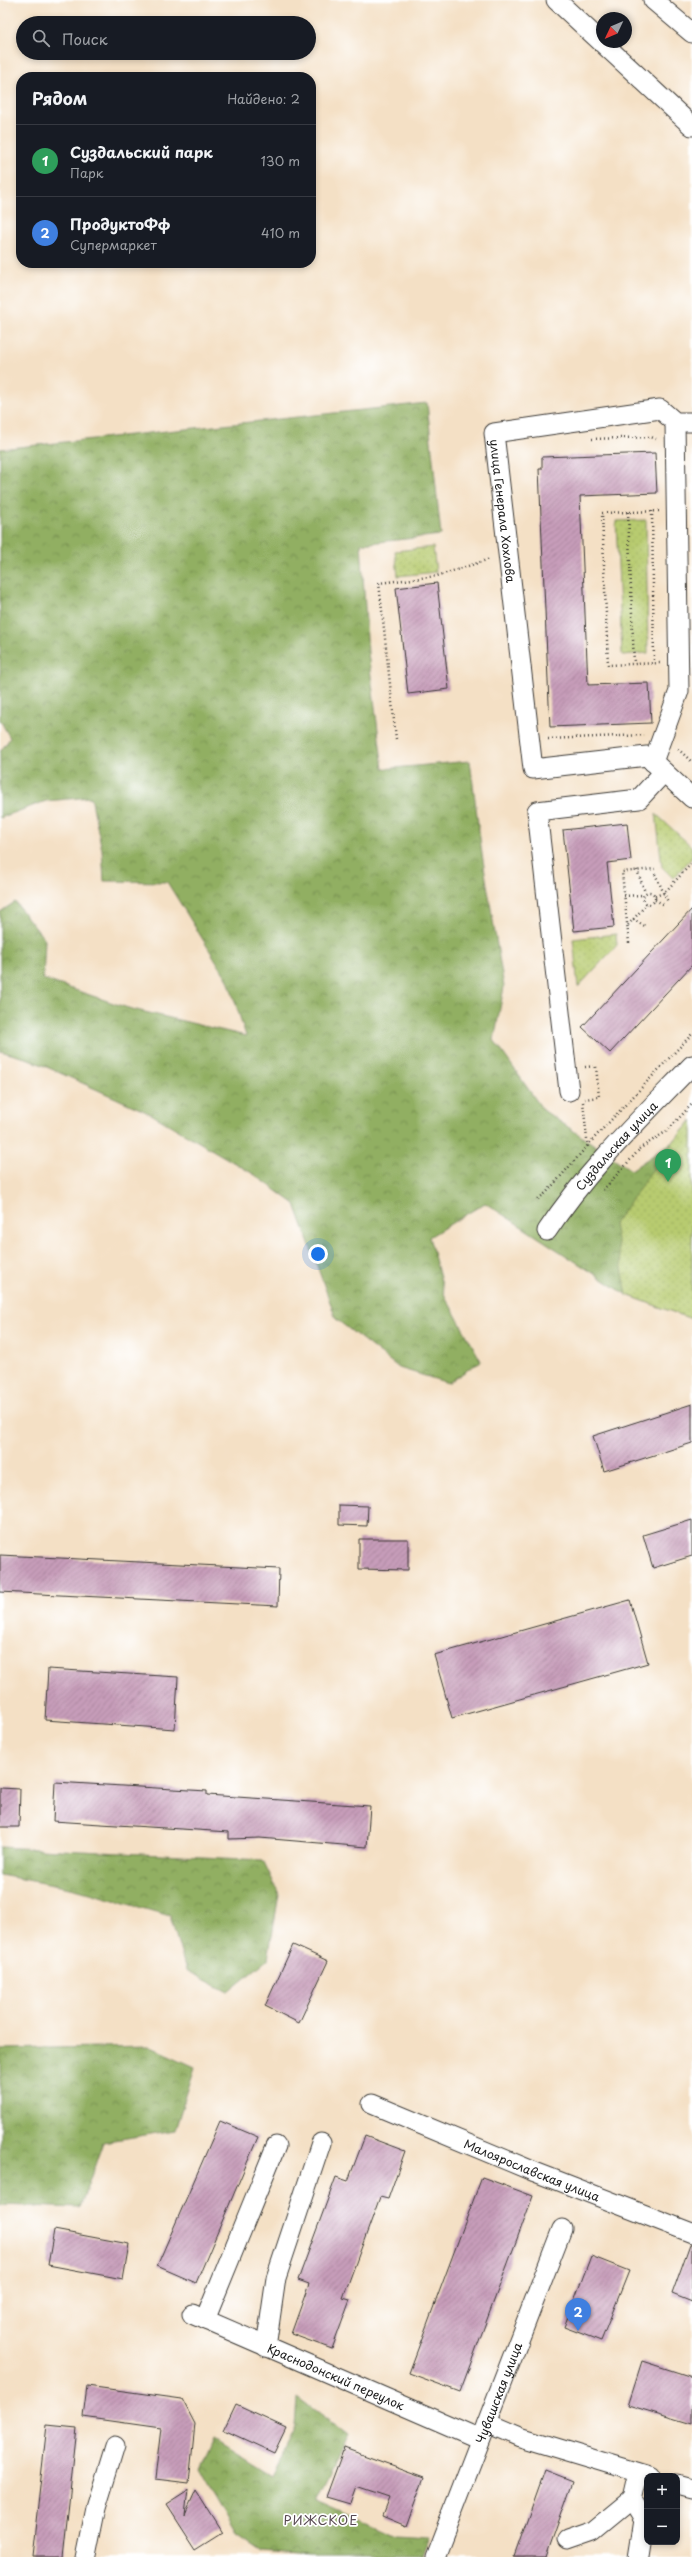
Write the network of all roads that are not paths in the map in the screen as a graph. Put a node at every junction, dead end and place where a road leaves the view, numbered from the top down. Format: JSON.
{"nodes":[{"id":1,"x":556,"y":0,"type":"edge"},
{"id":2,"x":653,"y":0,"type":"edge"},
{"id":3,"x":692,"y":33,"type":"edge"},
{"id":4,"x":692,"y":126,"type":"edge"},
{"id":5,"x":683,"y":422,"type":"edge"},
{"id":6,"x":683,"y":650,"type":"edge"},
{"id":7,"x":659,"y":767,"type":"junction"},
{"id":8,"x":692,"y":798,"type":"edge"},
{"id":9,"x":692,"y":1065,"type":"edge"},
{"id":10,"x":569,"y":1091,"type":"dead end"},
{"id":11,"x":547,"y":1231,"type":"dead end"},
{"id":12,"x":372,"y":2104,"type":"dead end"},
{"id":13,"x":321,"y":2143,"type":"dead end"},
{"id":14,"x":276,"y":2146,"type":"dead end"},
{"id":15,"x":562,"y":2230,"type":"dead end"},
{"id":16,"x":692,"y":2234,"type":"edge"},
{"id":17,"x":266,"y":2347,"type":"junction"},
{"id":18,"x":483,"y":2431,"type":"junction"},
{"id":19,"x":115,"y":2446,"type":"dead end"},
{"id":20,"x":644,"y":2474,"type":"edge"},
{"id":21,"x":680,"y":2485,"type":"edge"},
{"id":22,"x":692,"y":2488,"type":"edge"},
{"id":23,"x":632,"y":2499,"type":"junction"},
{"id":24,"x":567,"y":2540,"type":"dead end"},
{"id":25,"x":86,"y":2557,"type":"edge"},
{"id":26,"x":435,"y":2557,"type":"edge"},
{"id":27,"x":638,"y":2557,"type":"edge"}],
"edges":[{"from":1,"to":4,"type":"street"},
{"from":2,"to":3,"type":"street"},
{"from":5,"to":6,"type":"street"},
{"from":5,"to":7,"type":"street","name":"улица Генерала Хохлова"},
{"from":6,"to":7,"type":"street"},
{"from":7,"to":8,"type":"street"},
{"from":7,"to":10,"type":"street"},
{"from":9,"to":11,"type":"street","name":"Суздальская улица"},
{"from":12,"to":16,"type":"street","name":"Малоярославская улица"},
{"from":13,"to":17,"type":"street"},
{"from":14,"to":17,"type":"street","name":"Краснодонский переулок"},
{"from":15,"to":18,"type":"street","name":"Чувашская улица"},
{"from":17,"to":18,"type":"street","name":"Краснодонский переулок"},
{"from":18,"to":20,"type":"street","name":"Краснодонский переулок"},
{"from":18,"to":26,"type":"street","name":"Чувашская улица"},
{"from":19,"to":25,"type":"street"},
{"from":20,"to":23,"type":"street"},
{"from":21,"to":22,"type":"street"},
{"from":23,"to":24,"type":"street"},
{"from":23,"to":27,"type":"street"}]}
